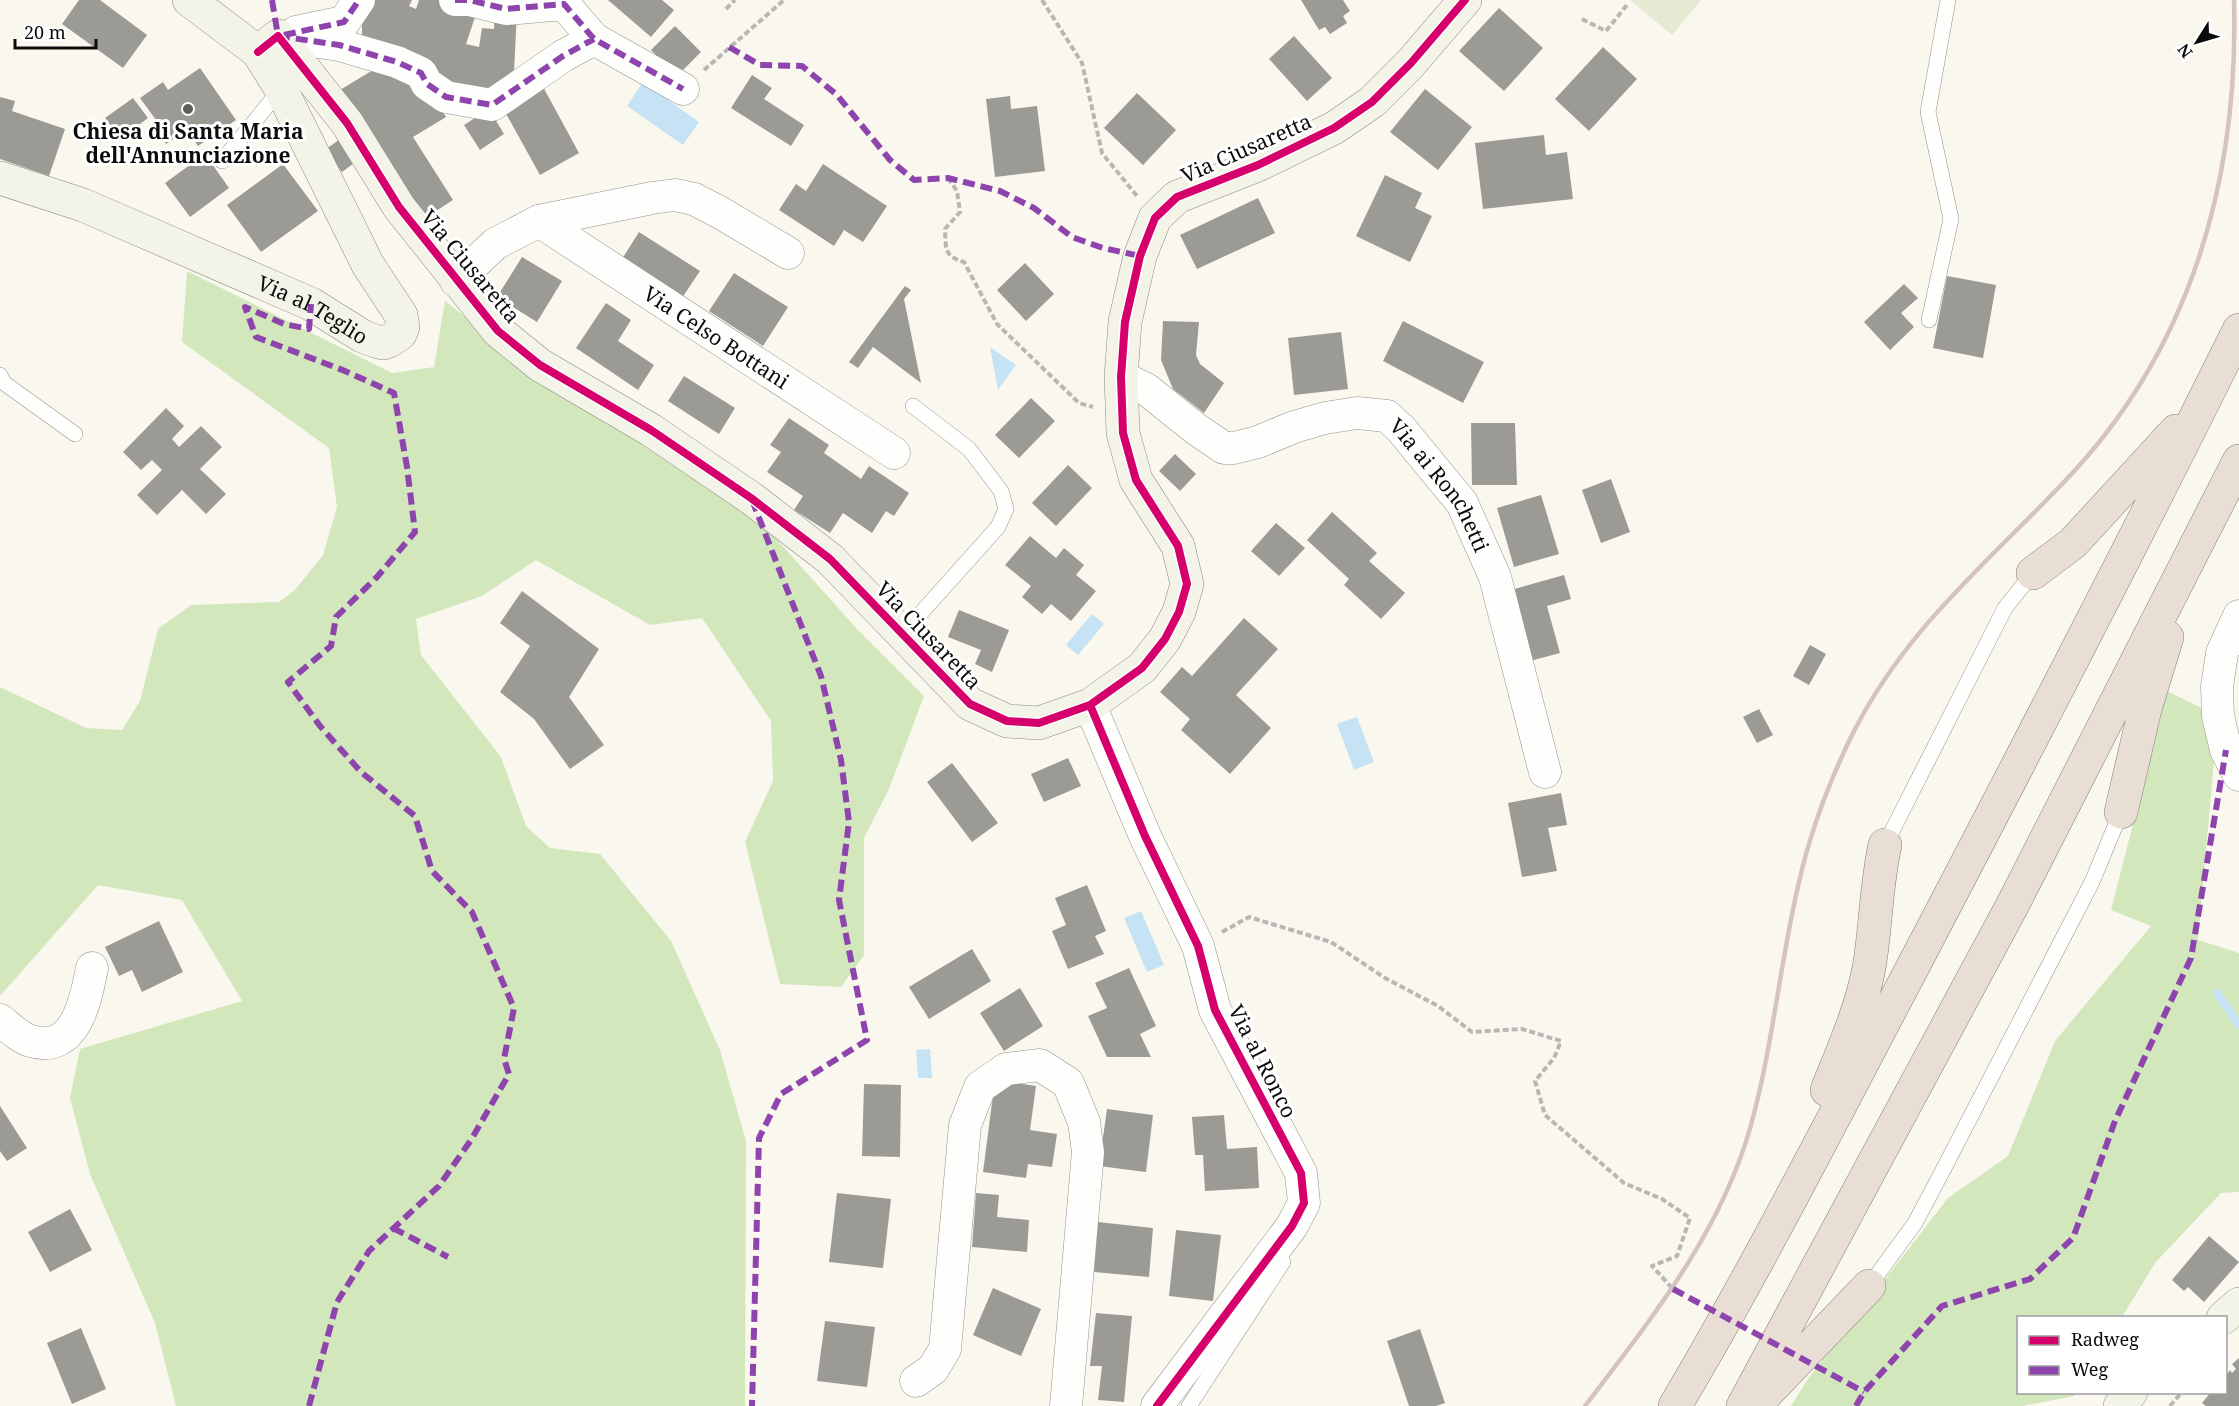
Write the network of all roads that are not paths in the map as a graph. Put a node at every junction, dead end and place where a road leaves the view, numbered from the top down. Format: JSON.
{"nodes":[{"id":1,"x":359,"y":0,"type":"edge"},
{"id":2,"x":455,"y":0,"type":"edge"},
{"id":3,"x":1465,"y":0,"type":"edge"},
{"id":4,"x":1948,"y":0,"type":"edge"},
{"id":5,"x":197,"y":6,"type":"edge"},
{"id":6,"x":594,"y":39,"type":"junction"},
{"id":7,"x":268,"y":44,"type":"junction"},
{"id":8,"x":281,"y":89,"type":"junction"},
{"id":9,"x":683,"y":89,"type":"road end"},
{"id":10,"x":222,"y":161,"type":"dead end"},
{"id":11,"x":0,"y":178,"type":"edge"},
{"id":12,"x":539,"y":220,"type":"junction"},
{"id":13,"x":788,"y":253,"type":"dead end"},
{"id":14,"x":456,"y":281,"type":"junction"},
{"id":15,"x":1929,"y":320,"type":"dead end"},
{"id":16,"x":2239,"y":330,"type":"edge"},
{"id":17,"x":0,"y":375,"type":"edge"},
{"id":18,"x":1122,"y":393,"type":"junction"},
{"id":19,"x":2204,"y":401,"type":"junction"},
{"id":20,"x":913,"y":406,"type":"dead end"},
{"id":21,"x":75,"y":434,"type":"dead end"},
{"id":22,"x":894,"y":453,"type":"dead end"},
{"id":23,"x":2239,"y":461,"type":"edge"},
{"id":24,"x":2197,"y":546,"type":"junction"},
{"id":25,"x":2033,"y":573,"type":"joint"},
{"id":26,"x":2239,"y":616,"type":"edge"},
{"id":27,"x":903,"y":633,"type":"junction"},
{"id":28,"x":1090,"y":705,"type":"junction"},
{"id":29,"x":1545,"y":772,"type":"dead end"},
{"id":30,"x":2239,"y":775,"type":"edge"},
{"id":31,"x":2121,"y":812,"type":"joint"},
{"id":32,"x":1885,"y":845,"type":"joint"},
{"id":33,"x":92,"y":968,"type":"dead end"},
{"id":34,"x":0,"y":1020,"type":"edge"},
{"id":35,"x":1301,"y":1173,"type":"junction"},
{"id":36,"x":1775,"y":1226,"type":"junction"},
{"id":37,"x":1869,"y":1286,"type":"joint"},
{"id":38,"x":2239,"y":1304,"type":"edge"},
{"id":39,"x":2224,"y":1316,"type":"edge"},
{"id":40,"x":916,"y":1381,"type":"dead end"},
{"id":41,"x":2130,"y":1394,"type":"edge"},
{"id":42,"x":1066,"y":1406,"type":"edge"},
{"id":43,"x":1157,"y":1406,"type":"edge"},
{"id":44,"x":1189,"y":1406,"type":"edge"},
{"id":45,"x":1675,"y":1406,"type":"edge"},
{"id":46,"x":1743,"y":1406,"type":"edge"},
{"id":47,"x":1755,"y":1406,"type":"edge"},
{"id":48,"x":2120,"y":1406,"type":"edge"}],
"edges":[{"from":1,"to":7,"type":"street"},
{"from":2,"to":6,"type":"street"},
{"from":3,"to":18,"type":"street","name":"Via Ciusaretta"},
{"from":4,"to":15,"type":"lane"},
{"from":5,"to":7,"type":"street","name":"Via al Teglio"},
{"from":6,"to":7,"type":"street"},
{"from":6,"to":9,"type":"street"},
{"from":7,"to":8,"type":"street","name":"Via al Teglio"},
{"from":7,"to":14,"type":"street","name":"Via Ciusaretta"},
{"from":8,"to":10,"type":"lane"},
{"from":8,"to":11,"type":"street","name":"Via al Teglio"},
{"from":12,"to":13,"type":"street"},
{"from":12,"to":14,"type":"street"},
{"from":12,"to":22,"type":"street","name":"Via Celso Bottani"},
{"from":14,"to":27,"type":"street","name":"Via Ciusaretta"},
{"from":16,"to":19,"type":"highway"},
{"from":17,"to":21,"type":"lane"},
{"from":18,"to":28,"type":"street","name":"Via Ciusaretta"},
{"from":18,"to":29,"type":"street","name":"Via ai Ronchetti"},
{"from":19,"to":25,"type":"highway"},
{"from":19,"to":36,"type":"highway"},
{"from":20,"to":27,"type":"lane"},
{"from":23,"to":24,"type":"highway"},
{"from":24,"to":31,"type":"highway"},
{"from":24,"to":46,"type":"highway"},
{"from":25,"to":32,"type":"lane"},
{"from":26,"to":30,"type":"street"},
{"from":27,"to":28,"type":"street","name":"Via Ciusaretta"},
{"from":28,"to":35,"type":"street","name":"Via al Ronco"},
{"from":31,"to":37,"type":"lane"},
{"from":32,"to":36,"type":"highway"},
{"from":33,"to":34,"type":"street"},
{"from":35,"to":43,"type":"street","name":"Via al Ronco"},
{"from":35,"to":44,"type":"lane"},
{"from":36,"to":45,"type":"highway"},
{"from":37,"to":47,"type":"highway"},
{"from":38,"to":39,"type":"street"},
{"from":40,"to":42,"type":"street"},
{"from":41,"to":48,"type":"street"}]}
